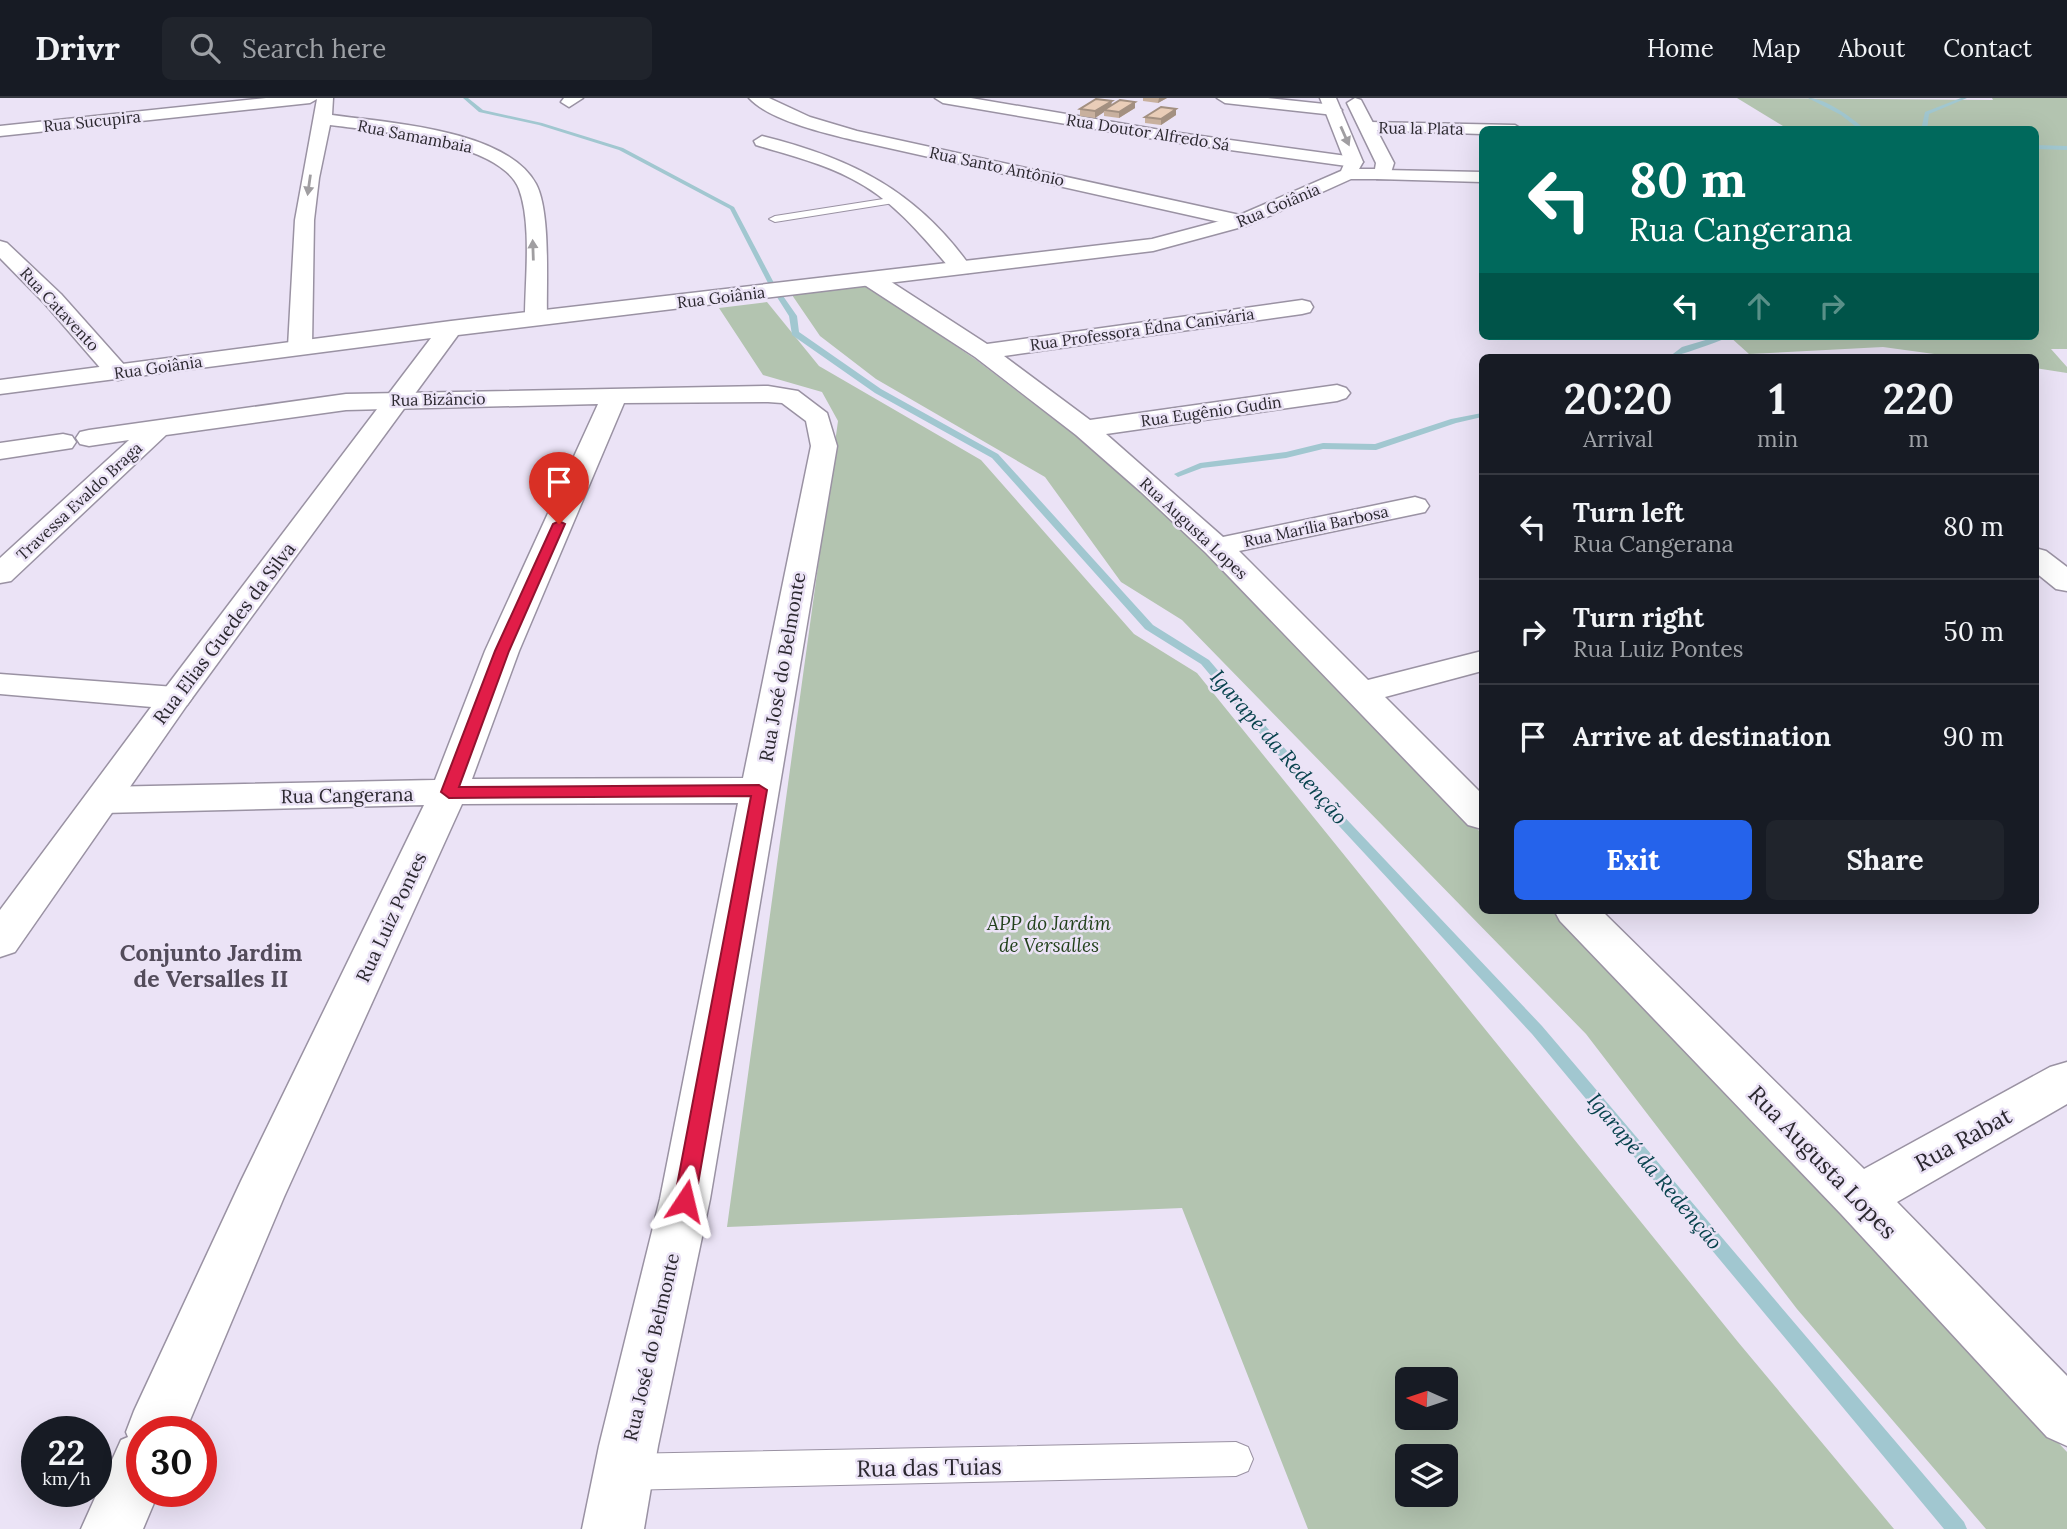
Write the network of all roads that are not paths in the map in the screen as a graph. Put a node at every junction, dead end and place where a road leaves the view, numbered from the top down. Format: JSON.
{"nodes":[{"id":1,"x":310,"y":98,"type":"edge"},
{"id":2,"x":325,"y":98,"type":"edge"},
{"id":3,"x":757,"y":98,"type":"edge"},
{"id":4,"x":943,"y":98,"type":"edge"},
{"id":5,"x":1225,"y":98,"type":"edge"},
{"id":6,"x":1352,"y":98,"type":"edge"},
{"id":7,"x":236,"y":102,"type":"edge"},
{"id":8,"x":82,"y":104,"type":"dead end"},
{"id":9,"x":1331,"y":104,"type":"edge"},
{"id":10,"x":322,"y":126,"type":"junction"},
{"id":11,"x":37,"y":127,"type":"junction"},
{"id":12,"x":1369,"y":127,"type":"junction"},
{"id":13,"x":893,"y":128,"type":"dead end"},
{"id":14,"x":1479,"y":129,"type":"edge"},
{"id":15,"x":0,"y":131,"type":"edge"},
{"id":16,"x":868,"y":139,"type":"junction"},
{"id":17,"x":762,"y":141,"type":"dead end"},
{"id":18,"x":1351,"y":168,"type":"junction"},
{"id":19,"x":1383,"y":175,"type":"junction"},
{"id":20,"x":1479,"y":177,"type":"edge"},
{"id":21,"x":895,"y":201,"type":"junction"},
{"id":22,"x":775,"y":219,"type":"dead end"},
{"id":23,"x":1242,"y":222,"type":"junction"},
{"id":24,"x":0,"y":247,"type":"edge"},
{"id":25,"x":961,"y":269,"type":"junction"},
{"id":26,"x":871,"y":279,"type":"junction"},
{"id":27,"x":1302,"y":307,"type":"dead end"},
{"id":28,"x":536,"y":318,"type":"junction"},
{"id":29,"x":451,"y":328,"type":"junction"},
{"id":30,"x":300,"y":347,"type":"junction"},
{"id":31,"x":983,"y":352,"type":"junction"},
{"id":32,"x":118,"y":373,"type":"junction"},
{"id":33,"x":0,"y":387,"type":"edge"},
{"id":34,"x":1337,"y":393,"type":"dead end"},
{"id":35,"x":789,"y":396,"type":"joint"},
{"id":36,"x":614,"y":397,"type":"junction"},
{"id":37,"x":399,"y":399,"type":"junction"},
{"id":38,"x":158,"y":428,"type":"junction"},
{"id":39,"x":1085,"y":429,"type":"junction"},
{"id":40,"x":0,"y":451,"type":"edge"},
{"id":41,"x":1415,"y":506,"type":"dead end"},
{"id":42,"x":1217,"y":547,"type":"junction"},
{"id":43,"x":2039,"y":560,"type":"edge"},
{"id":44,"x":0,"y":574,"type":"edge"},
{"id":45,"x":2067,"y":582,"type":"edge"},
{"id":46,"x":1479,"y":662,"type":"edge"},
{"id":47,"x":0,"y":684,"type":"edge"},
{"id":48,"x":1360,"y":693,"type":"junction"},
{"id":49,"x":175,"y":698,"type":"junction"},
{"id":50,"x":759,"y":790,"type":"junction"},
{"id":51,"x":449,"y":792,"type":"junction"},
{"id":52,"x":103,"y":800,"type":"junction"},
{"id":53,"x":1479,"y":813,"type":"edge"},
{"id":54,"x":1579,"y":914,"type":"edge"},
{"id":55,"x":0,"y":941,"type":"edge"},
{"id":56,"x":2067,"y":1081,"type":"edge"},
{"id":57,"x":1859,"y":1198,"type":"junction"},
{"id":58,"x":162,"y":1416,"type":"edge"},
{"id":59,"x":2067,"y":1417,"type":"edge"},
{"id":60,"x":1236,"y":1459,"type":"dead end"},
{"id":61,"x":622,"y":1472,"type":"junction"},
{"id":62,"x":126,"y":1497,"type":"edge"},
{"id":63,"x":112,"y":1529,"type":"edge"},
{"id":64,"x":613,"y":1529,"type":"edge"}],
"edges":[{"from":1,"to":7,"type":"street","name":"Rua Sucupira"},
{"from":2,"to":10,"type":"street"},
{"from":3,"to":16,"type":"street","name":"Rua Santo Antônio"},
{"from":4,"to":18,"type":"street","name":"Rua Doutor Alfredo Sá"},
{"from":5,"to":9,"type":"street"},
{"from":6,"to":12,"type":"street"},
{"from":7,"to":11,"type":"street","name":"Rua Sucupira"},
{"from":8,"to":11,"type":"street"},
{"from":9,"to":18,"type":"street","one_way":true},
{"from":28,"to":10,"type":"street","name":"Rua Samambaia","one_way":true},
{"from":10,"to":30,"type":"street","one_way":true},
{"from":11,"to":15,"type":"street","name":"Rua Sucupira"},
{"from":12,"to":14,"type":"street","name":"Rua la Plata"},
{"from":12,"to":19,"type":"street"},
{"from":13,"to":16,"type":"street"},
{"from":16,"to":23,"type":"street","name":"Rua Santo Antônio"},
{"from":17,"to":21,"type":"street"},
{"from":18,"to":19,"type":"street","name":"Rua Doutor Alfredo Sá"},
{"from":18,"to":23,"type":"street","name":"Rua Goiânia"},
{"from":19,"to":20,"type":"street","name":"Rua Doutor Alfredo Sá"},
{"from":21,"to":22,"type":"lane"},
{"from":21,"to":25,"type":"street"},
{"from":23,"to":25,"type":"street","name":"Rua Goiânia"},
{"from":24,"to":32,"type":"street","name":"Rua Catavento"},
{"from":25,"to":26,"type":"street","name":"Rua Goiânia"},
{"from":26,"to":28,"type":"street","name":"Rua Goiânia"},
{"from":26,"to":31,"type":"street","name":"Rua Augusta Lopes"},
{"from":27,"to":31,"type":"street","name":"Rua Professora Édna Canivária"},
{"from":28,"to":29,"type":"street","name":"Rua Goiânia"},
{"from":29,"to":30,"type":"street","name":"Rua Goiânia"},
{"from":29,"to":37,"type":"street","name":"Rua Elias Guedes da Silva"},
{"from":30,"to":32,"type":"street","name":"Rua Goiânia"},
{"from":31,"to":39,"type":"street","name":"Rua Augusta Lopes"},
{"from":32,"to":33,"type":"street","name":"Rua Goiânia"},
{"from":34,"to":39,"type":"street","name":"Rua Eugênio Gudin"},
{"from":35,"to":36,"type":"street","name":"Rua Bizâncio"},
{"from":35,"to":50,"type":"street","name":"Rua José do Belmonte"},
{"from":36,"to":37,"type":"street","name":"Rua Bizâncio"},
{"from":36,"to":51,"type":"street","name":"Rua Luiz Pontes"},
{"from":37,"to":38,"type":"street","name":"Rua Bizâncio"},
{"from":37,"to":49,"type":"street","name":"Rua Elias Guedes da Silva"},
{"from":38,"to":40,"type":"street","name":"Rua Bizâncio"},
{"from":38,"to":44,"type":"street","name":"Travessa Evaldo Braga"},
{"from":39,"to":42,"type":"street","name":"Rua Augusta Lopes"},
{"from":41,"to":42,"type":"street","name":"Rua Marília Barbosa"},
{"from":42,"to":48,"type":"street","name":"Rua Augusta Lopes"},
{"from":43,"to":45,"type":"street"},
{"from":46,"to":48,"type":"street"},
{"from":47,"to":49,"type":"street"},
{"from":48,"to":53,"type":"street","name":"Rua Augusta Lopes"},
{"from":49,"to":52,"type":"street","name":"Rua Elias Guedes da Silva"},
{"from":50,"to":51,"type":"street","name":"Rua Cangerana"},
{"from":50,"to":61,"type":"street","name":"Rua José do Belmonte"},
{"from":51,"to":52,"type":"street","name":"Rua Cangerana"},
{"from":51,"to":58,"type":"street","name":"Rua Luiz Pontes"},
{"from":52,"to":55,"type":"street","name":"Rua Elias Guedes da Silva"},
{"from":54,"to":57,"type":"street","name":"Rua Augusta Lopes"},
{"from":56,"to":57,"type":"street","name":"Rua Rabat"},
{"from":57,"to":59,"type":"street","name":"Rua Augusta Lopes"},
{"from":60,"to":61,"type":"lane","name":"Rua das Tuias"},
{"from":61,"to":64,"type":"street","name":"Rua José do Belmonte"},
{"from":62,"to":63,"type":"street"}]}
